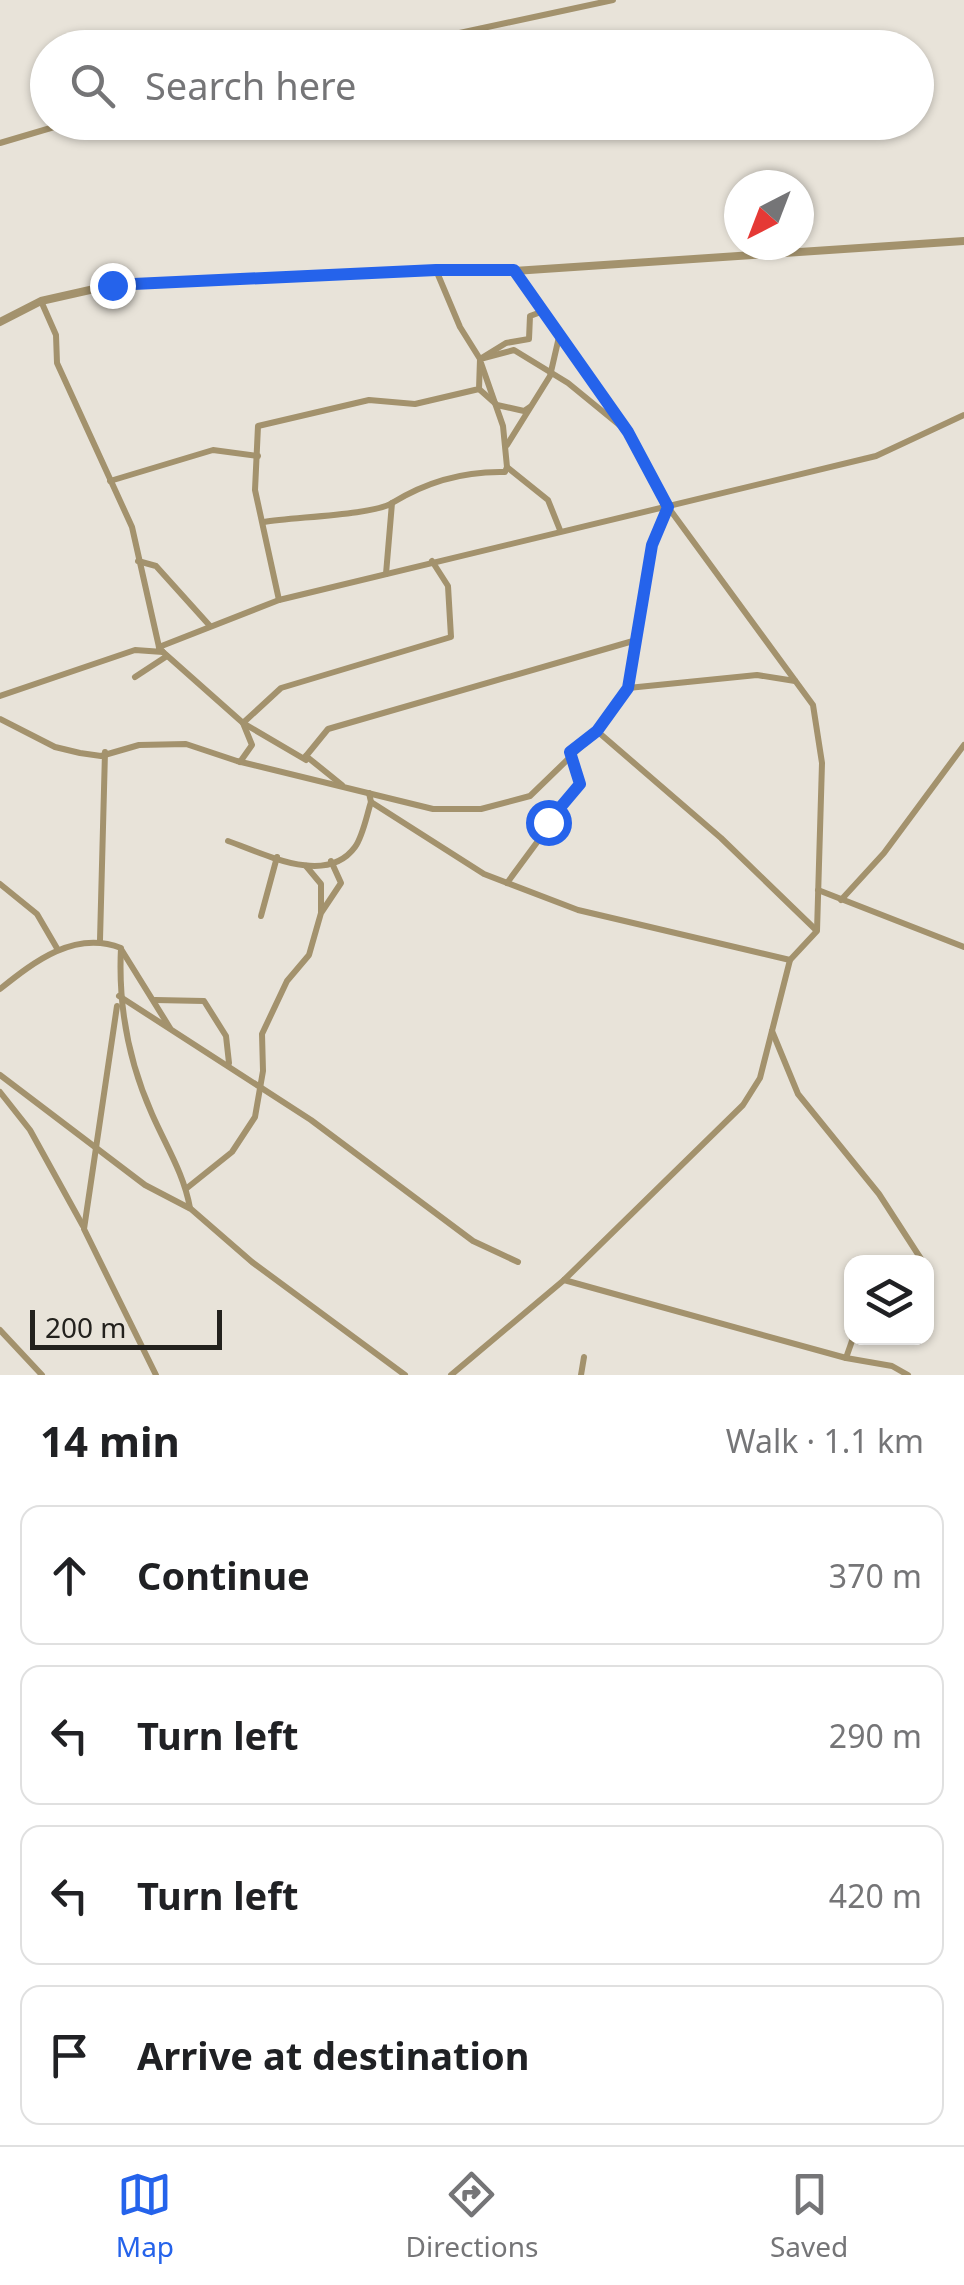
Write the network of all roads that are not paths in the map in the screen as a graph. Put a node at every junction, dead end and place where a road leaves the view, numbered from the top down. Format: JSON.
{"nodes":[{"id":1,"x":613,"y":0,"type":"edge"},
{"id":2,"x":474,"y":30,"type":"edge"},
{"id":3,"x":30,"y":134,"type":"edge"},
{"id":4,"x":0,"y":142,"type":"edge"},
{"id":5,"x":964,"y":241,"type":"edge"},
{"id":6,"x":436,"y":270,"type":"junction"},
{"id":7,"x":514,"y":270,"type":"junction"},
{"id":8,"x":41,"y":301,"type":"junction"},
{"id":9,"x":540,"y":312,"type":"junction"},
{"id":10,"x":0,"y":322,"type":"edge"},
{"id":11,"x":559,"y":337,"type":"junction"},
{"id":12,"x":480,"y":360,"type":"junction"},
{"id":13,"x":550,"y":376,"type":"junction"},
{"id":14,"x":480,"y":390,"type":"junction"},
{"id":15,"x":535,"y":403,"type":"junction"},
{"id":16,"x":497,"y":405,"type":"junction"},
{"id":17,"x":964,"y":415,"type":"edge"},
{"id":18,"x":628,"y":432,"type":"junction"},
{"id":19,"x":507,"y":446,"type":"junction"},
{"id":20,"x":258,"y":456,"type":"junction"},
{"id":21,"x":507,"y":467,"type":"junction"},
{"id":22,"x":110,"y":481,"type":"junction"},
{"id":23,"x":392,"y":503,"type":"junction"},
{"id":24,"x":668,"y":507,"type":"junction"},
{"id":25,"x":264,"y":522,"type":"junction"},
{"id":26,"x":560,"y":530,"type":"junction"},
{"id":27,"x":138,"y":561,"type":"junction"},
{"id":28,"x":432,"y":561,"type":"junction"},
{"id":29,"x":386,"y":574,"type":"junction"},
{"id":30,"x":279,"y":600,"type":"junction"},
{"id":31,"x":211,"y":626,"type":"junction"},
{"id":32,"x":633,"y":641,"type":"junction"},
{"id":33,"x":163,"y":652,"type":"junction"},
{"id":34,"x":135,"y":677,"type":"dead end"},
{"id":35,"x":798,"y":682,"type":"junction"},
{"id":36,"x":628,"y":688,"type":"junction"},
{"id":37,"x":0,"y":696,"type":"edge"},
{"id":38,"x":0,"y":719,"type":"edge"},
{"id":39,"x":244,"y":723,"type":"junction"},
{"id":40,"x":597,"y":731,"type":"junction"},
{"id":41,"x":964,"y":745,"type":"edge"},
{"id":42,"x":104,"y":752,"type":"junction"},
{"id":43,"x":570,"y":752,"type":"junction"},
{"id":44,"x":306,"y":756,"type":"junction"},
{"id":45,"x":240,"y":762,"type":"junction"},
{"id":46,"x":346,"y":789,"type":"junction"},
{"id":47,"x":369,"y":792,"type":"junction"},
{"id":48,"x":371,"y":802,"type":"junction"},
{"id":49,"x":228,"y":841,"type":"dead end"},
{"id":50,"x":277,"y":857,"type":"junction"},
{"id":51,"x":332,"y":860,"type":"junction"},
{"id":52,"x":306,"y":866,"type":"junction"},
{"id":53,"x":507,"y":883,"type":"junction"},
{"id":54,"x":0,"y":884,"type":"edge"},
{"id":55,"x":818,"y":890,"type":"junction"},
{"id":56,"x":842,"y":900,"type":"junction"},
{"id":57,"x":321,"y":913,"type":"junction"},
{"id":58,"x":262,"y":916,"type":"dead end"},
{"id":59,"x":817,"y":930,"type":"junction"},
{"id":60,"x":100,"y":940,"type":"junction"},
{"id":61,"x":964,"y":947,"type":"edge"},
{"id":62,"x":121,"y":948,"type":"junction"},
{"id":63,"x":58,"y":950,"type":"junction"},
{"id":64,"x":790,"y":960,"type":"junction"},
{"id":65,"x":0,"y":989,"type":"edge"},
{"id":66,"x":119,"y":996,"type":"junction"},
{"id":67,"x":154,"y":1000,"type":"junction"},
{"id":68,"x":771,"y":1027,"type":"junction"},
{"id":69,"x":170,"y":1029,"type":"junction"},
{"id":70,"x":229,"y":1064,"type":"junction"},
{"id":71,"x":0,"y":1075,"type":"edge"},
{"id":72,"x":260,"y":1084,"type":"junction"},
{"id":73,"x":0,"y":1092,"type":"edge"},
{"id":74,"x":97,"y":1150,"type":"junction"},
{"id":75,"x":187,"y":1188,"type":"junction"},
{"id":76,"x":191,"y":1209,"type":"junction"},
{"id":77,"x":84,"y":1229,"type":"junction"},
{"id":78,"x":918,"y":1255,"type":"edge"},
{"id":79,"x":518,"y":1262,"type":"dead end"},
{"id":80,"x":564,"y":1280,"type":"junction"},
{"id":81,"x":0,"y":1330,"type":"edge"},
{"id":82,"x":851,"y":1345,"type":"edge"},
{"id":83,"x":584,"y":1357,"type":"dead end"},
{"id":84,"x":846,"y":1358,"type":"junction"},
{"id":85,"x":42,"y":1375,"type":"edge"},
{"id":86,"x":156,"y":1375,"type":"edge"},
{"id":87,"x":405,"y":1375,"type":"edge"},
{"id":88,"x":451,"y":1375,"type":"edge"},
{"id":89,"x":581,"y":1375,"type":"edge"},
{"id":90,"x":908,"y":1375,"type":"edge"}],
"edges":[{"from":1,"to":2,"type":"street"},
{"from":3,"to":4,"type":"street"},
{"from":5,"to":7,"type":"street"},
{"from":6,"to":7,"type":"street"},
{"from":6,"to":8,"type":"street"},
{"from":6,"to":12,"type":"street"},
{"from":7,"to":9,"type":"street"},
{"from":8,"to":10,"type":"street"},
{"from":8,"to":22,"type":"street"},
{"from":9,"to":11,"type":"street"},
{"from":9,"to":12,"type":"street"},
{"from":11,"to":13,"type":"street"},
{"from":11,"to":18,"type":"street"},
{"from":12,"to":13,"type":"street"},
{"from":12,"to":14,"type":"street"},
{"from":12,"to":16,"type":"street"},
{"from":13,"to":15,"type":"street"},
{"from":13,"to":18,"type":"street"},
{"from":14,"to":16,"type":"street"},
{"from":14,"to":20,"type":"street"},
{"from":15,"to":16,"type":"street"},
{"from":15,"to":19,"type":"street"},
{"from":16,"to":19,"type":"street"},
{"from":17,"to":24,"type":"street"},
{"from":18,"to":24,"type":"street"},
{"from":19,"to":21,"type":"street"},
{"from":20,"to":22,"type":"street"},
{"from":20,"to":25,"type":"street"},
{"from":21,"to":23,"type":"street"},
{"from":21,"to":26,"type":"street"},
{"from":22,"to":27,"type":"street"},
{"from":23,"to":25,"type":"street"},
{"from":23,"to":29,"type":"street"},
{"from":24,"to":26,"type":"street"},
{"from":24,"to":32,"type":"street"},
{"from":24,"to":35,"type":"street"},
{"from":25,"to":30,"type":"street"},
{"from":26,"to":28,"type":"street"},
{"from":27,"to":31,"type":"street"},
{"from":27,"to":33,"type":"street"},
{"from":28,"to":29,"type":"street"},
{"from":28,"to":39,"type":"street"},
{"from":29,"to":30,"type":"street"},
{"from":30,"to":31,"type":"street"},
{"from":31,"to":33,"type":"street"},
{"from":32,"to":36,"type":"street"},
{"from":32,"to":44,"type":"street"},
{"from":33,"to":34,"type":"street"},
{"from":33,"to":37,"type":"street"},
{"from":33,"to":39,"type":"street"},
{"from":35,"to":36,"type":"street"},
{"from":35,"to":55,"type":"street"},
{"from":36,"to":40,"type":"street"},
{"from":38,"to":42,"type":"street"},
{"from":39,"to":44,"type":"street"},
{"from":39,"to":45,"type":"street"},
{"from":40,"to":43,"type":"street"},
{"from":40,"to":59,"type":"street"},
{"from":41,"to":56,"type":"street"},
{"from":42,"to":45,"type":"street"},
{"from":42,"to":60,"type":"street"},
{"from":43,"to":47,"type":"street"},
{"from":43,"to":53,"type":"street"},
{"from":44,"to":46,"type":"street"},
{"from":45,"to":46,"type":"street"},
{"from":46,"to":47,"type":"street"},
{"from":47,"to":48,"type":"street"},
{"from":48,"to":51,"type":"street"},
{"from":48,"to":53,"type":"street"},
{"from":49,"to":50,"type":"street"},
{"from":50,"to":52,"type":"street"},
{"from":50,"to":58,"type":"street"},
{"from":51,"to":52,"type":"street"},
{"from":51,"to":57,"type":"street"},
{"from":52,"to":57,"type":"street"},
{"from":53,"to":64,"type":"street"},
{"from":54,"to":63,"type":"street"},
{"from":55,"to":56,"type":"street"},
{"from":55,"to":59,"type":"street"},
{"from":56,"to":61,"type":"street"},
{"from":57,"to":72,"type":"street"},
{"from":59,"to":64,"type":"street"},
{"from":60,"to":62,"type":"street"},
{"from":60,"to":63,"type":"street"},
{"from":62,"to":66,"type":"street"},
{"from":62,"to":67,"type":"street"},
{"from":63,"to":65,"type":"street"},
{"from":64,"to":68,"type":"street"},
{"from":66,"to":69,"type":"street"},
{"from":66,"to":74,"type":"street"},
{"from":66,"to":75,"type":"street"},
{"from":67,"to":69,"type":"street"},
{"from":67,"to":70,"type":"street"},
{"from":68,"to":78,"type":"street"},
{"from":68,"to":80,"type":"street"},
{"from":69,"to":70,"type":"street"},
{"from":70,"to":72,"type":"street"},
{"from":71,"to":74,"type":"street"},
{"from":72,"to":75,"type":"street"},
{"from":72,"to":79,"type":"street"},
{"from":73,"to":77,"type":"street"},
{"from":74,"to":76,"type":"street"},
{"from":74,"to":77,"type":"street"},
{"from":75,"to":76,"type":"street"},
{"from":76,"to":87,"type":"street"},
{"from":77,"to":86,"type":"street"},
{"from":80,"to":84,"type":"street"},
{"from":80,"to":88,"type":"street"},
{"from":81,"to":85,"type":"street"},
{"from":82,"to":84,"type":"street"},
{"from":83,"to":89,"type":"street"},
{"from":84,"to":90,"type":"street"}]}
